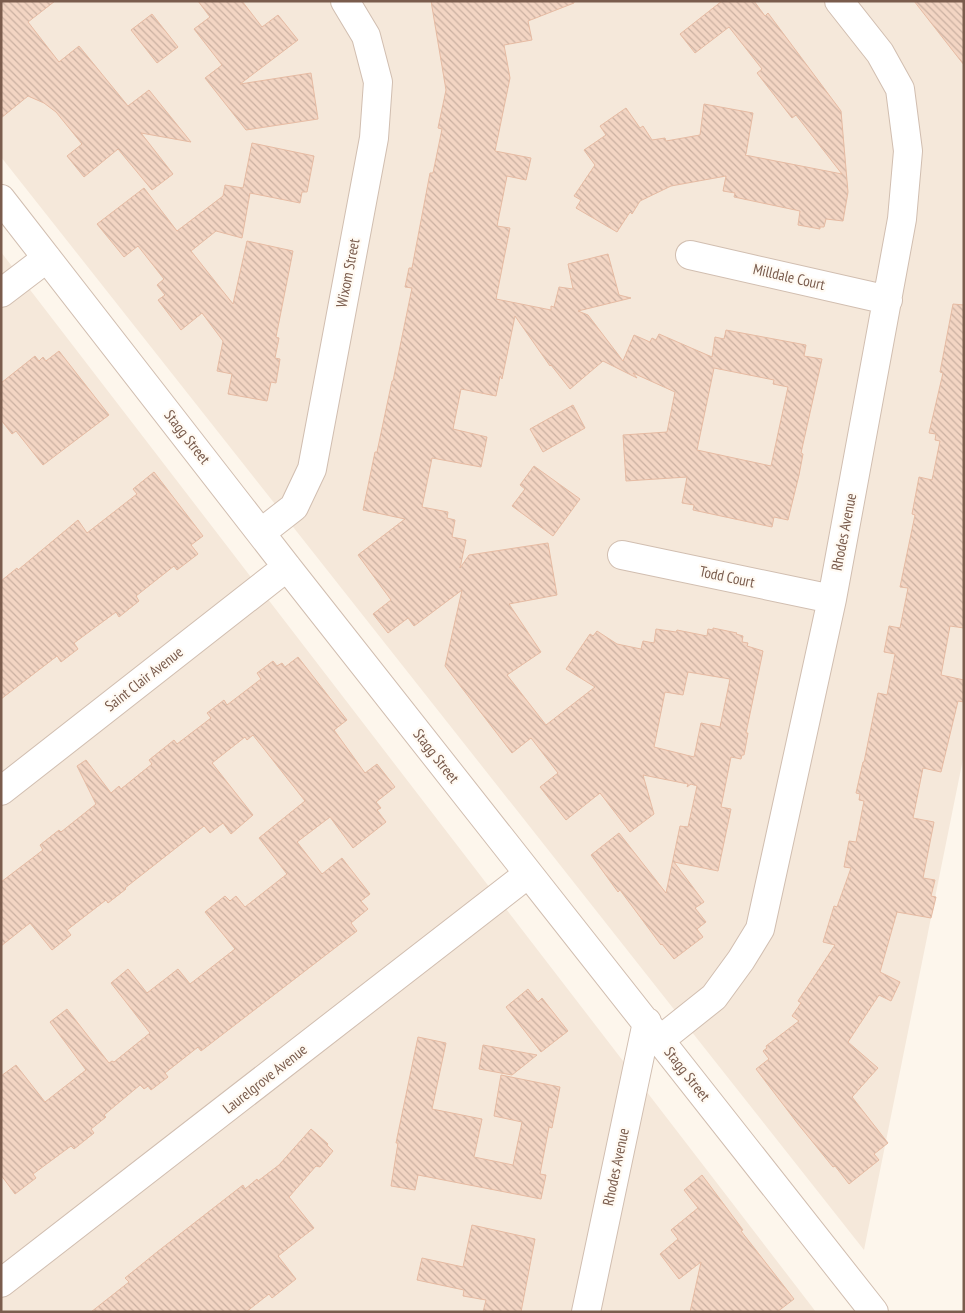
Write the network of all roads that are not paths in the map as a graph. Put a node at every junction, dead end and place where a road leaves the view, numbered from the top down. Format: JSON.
{"nodes":[{"id":1,"x":345,"y":1,"type":"edge"},
{"id":2,"x":839,"y":1,"type":"edge"},
{"id":3,"x":1,"y":199,"type":"edge"},
{"id":4,"x":690,"y":255,"type":"dead end"},
{"id":5,"x":47,"y":258,"type":"junction"},
{"id":6,"x":1,"y":293,"type":"edge"},
{"id":7,"x":888,"y":300,"type":"junction"},
{"id":8,"x":262,"y":532,"type":"junction"},
{"id":9,"x":622,"y":555,"type":"dead end"},
{"id":10,"x":288,"y":567,"type":"junction"},
{"id":11,"x":832,"y":599,"type":"junction"},
{"id":12,"x":1,"y":791,"type":"edge"},
{"id":13,"x":528,"y":874,"type":"junction"},
{"id":14,"x":653,"y":1031,"type":"junction"},
{"id":15,"x":1,"y":1283,"type":"edge"},
{"id":16,"x":586,"y":1312,"type":"edge"},
{"id":17,"x":874,"y":1312,"type":"edge"}],
"edges":[{"from":1,"to":8,"type":"street","name":"Wixom Street"},
{"from":2,"to":7,"type":"street","name":"Rhodes Avenue"},
{"from":3,"to":5,"type":"street","name":"Stagg Street"},
{"from":4,"to":7,"type":"street","name":"Milldale Court"},
{"from":5,"to":6,"type":"street"},
{"from":5,"to":8,"type":"street","name":"Stagg Street"},
{"from":7,"to":11,"type":"street","name":"Rhodes Avenue"},
{"from":8,"to":10,"type":"street","name":"Stagg Street"},
{"from":9,"to":11,"type":"street","name":"Todd Court"},
{"from":10,"to":12,"type":"street","name":"Saint Clair Avenue"},
{"from":10,"to":13,"type":"street","name":"Stagg Street"},
{"from":11,"to":14,"type":"street","name":"Rhodes Avenue"},
{"from":13,"to":14,"type":"street","name":"Stagg Street"},
{"from":13,"to":15,"type":"street","name":"Laurelgrove Avenue"},
{"from":14,"to":16,"type":"street","name":"Rhodes Avenue"},
{"from":14,"to":17,"type":"street","name":"Stagg Street"}]}
